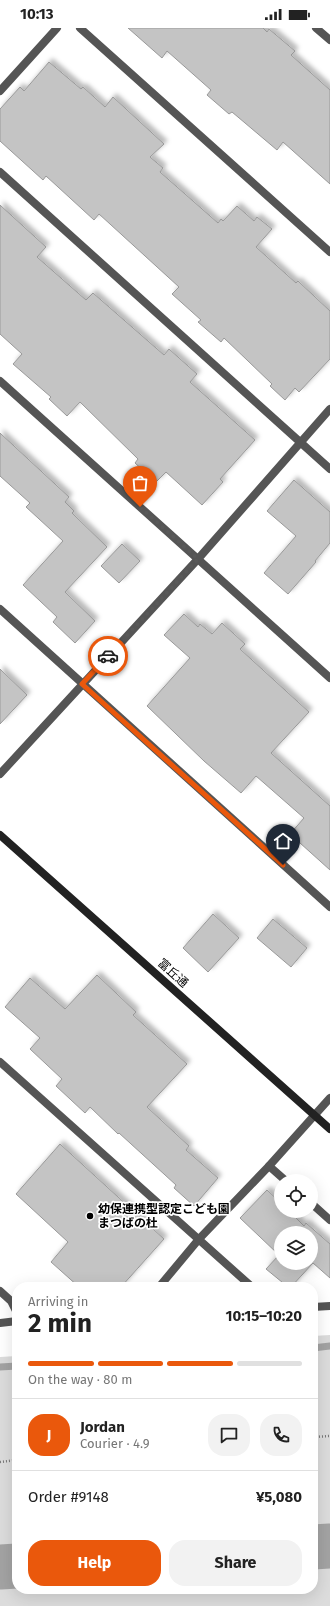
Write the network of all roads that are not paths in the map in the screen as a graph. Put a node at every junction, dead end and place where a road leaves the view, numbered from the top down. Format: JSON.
{"nodes":[{"id":1,"x":57,"y":28,"type":"edge"},
{"id":2,"x":80,"y":28,"type":"edge"},
{"id":3,"x":316,"y":28,"type":"edge"},
{"id":4,"x":330,"y":40,"type":"edge"},
{"id":5,"x":0,"y":91,"type":"edge"},
{"id":6,"x":0,"y":172,"type":"edge"},
{"id":7,"x":330,"y":252,"type":"edge"},
{"id":8,"x":0,"y":381,"type":"edge"},
{"id":9,"x":330,"y":409,"type":"edge"},
{"id":10,"x":300,"y":442,"type":"junction"},
{"id":11,"x":330,"y":468,"type":"edge"},
{"id":12,"x":198,"y":559,"type":"junction"},
{"id":13,"x":0,"y":609,"type":"edge"},
{"id":14,"x":330,"y":678,"type":"edge"},
{"id":15,"x":82,"y":684,"type":"junction"},
{"id":16,"x":0,"y":774,"type":"edge"},
{"id":17,"x":0,"y":835,"type":"edge"},
{"id":18,"x":330,"y":907,"type":"edge"},
{"id":19,"x":0,"y":1062,"type":"edge"},
{"id":20,"x":330,"y":1098,"type":"edge"},
{"id":21,"x":314,"y":1115,"type":"junction"},
{"id":22,"x":330,"y":1129,"type":"edge"},
{"id":23,"x":269,"y":1166,"type":"junction"},
{"id":24,"x":278,"y":1174,"type":"edge"},
{"id":25,"x":318,"y":1209,"type":"edge"},
{"id":26,"x":330,"y":1220,"type":"edge"},
{"id":27,"x":199,"y":1239,"type":"junction"},
{"id":28,"x":163,"y":1282,"type":"edge"},
{"id":29,"x":246,"y":1282,"type":"edge"},
{"id":30,"x":0,"y":1291,"type":"edge"},
{"id":31,"x":12,"y":1303,"type":"edge"},
{"id":32,"x":330,"y":1306,"type":"edge"},
{"id":33,"x":318,"y":1307,"type":"edge"},
{"id":34,"x":12,"y":1321,"type":"edge"},
{"id":35,"x":0,"y":1322,"type":"edge"}],
"edges":[{"from":1,"to":5,"type":"street"},
{"from":2,"to":7,"type":"street"},
{"from":3,"to":4,"type":"street"},
{"from":6,"to":10,"type":"street"},
{"from":8,"to":12,"type":"street"},
{"from":9,"to":10,"type":"street"},
{"from":10,"to":11,"type":"street"},
{"from":10,"to":12,"type":"street"},
{"from":12,"to":14,"type":"street"},
{"from":12,"to":15,"type":"street"},
{"from":13,"to":15,"type":"street"},
{"from":15,"to":16,"type":"street"},
{"from":15,"to":18,"type":"street"},
{"from":17,"to":21,"type":"street","name":"富丘通"},
{"from":19,"to":27,"type":"street"},
{"from":20,"to":21,"type":"street"},
{"from":21,"to":22,"type":"street","name":"富丘通"},
{"from":21,"to":23,"type":"street"},
{"from":23,"to":24,"type":"street"},
{"from":23,"to":27,"type":"street"},
{"from":25,"to":26,"type":"street"},
{"from":27,"to":28,"type":"street"},
{"from":27,"to":29,"type":"street"},
{"from":30,"to":31,"type":"street"},
{"from":32,"to":33,"type":"street"},
{"from":34,"to":35,"type":"street"}]}
